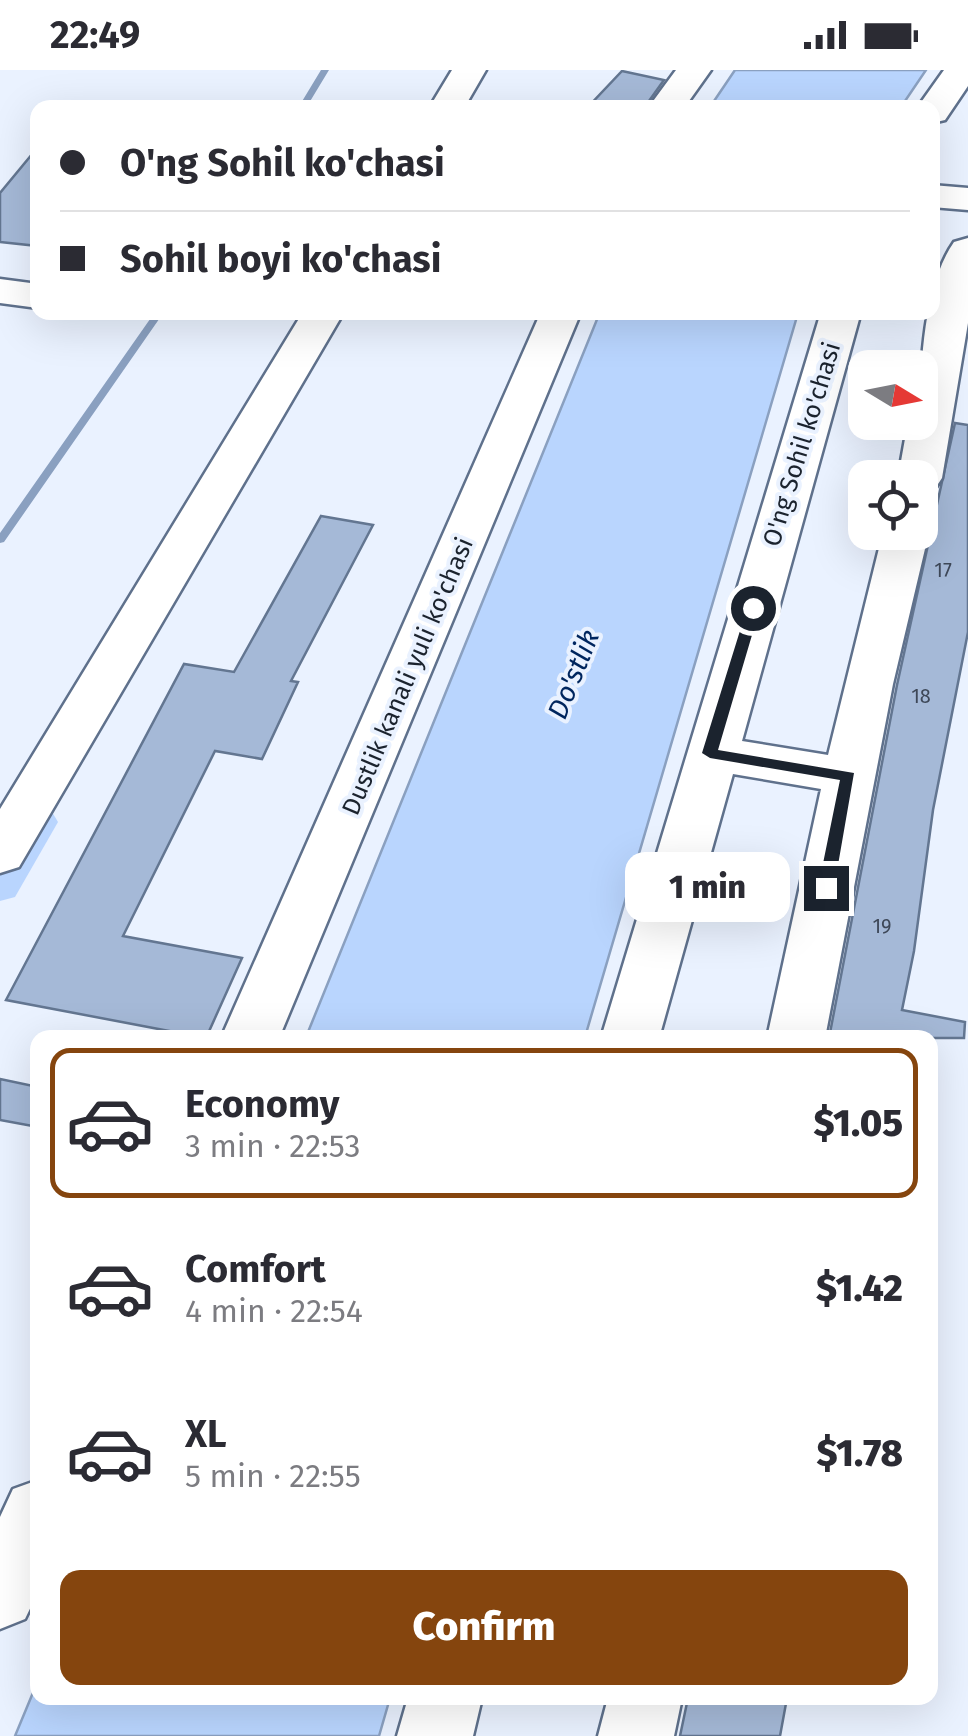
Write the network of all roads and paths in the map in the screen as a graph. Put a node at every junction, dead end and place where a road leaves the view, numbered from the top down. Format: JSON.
{"nodes":[{"id":1,"x":469,"y":70,"type":"edge"},
{"id":2,"x":694,"y":70,"type":"edge"},
{"id":3,"x":962,"y":70,"type":"edge"},
{"id":4,"x":451,"y":100,"type":"edge"},
{"id":5,"x":671,"y":100,"type":"edge"},
{"id":6,"x":940,"y":101,"type":"edge"},
{"id":7,"x":940,"y":197,"type":"edge"},
{"id":8,"x":968,"y":199,"type":"edge"},
{"id":9,"x":968,"y":250,"type":"edge"},
{"id":10,"x":0,"y":291,"type":"edge"},
{"id":11,"x":30,"y":295,"type":"edge"},
{"id":12,"x":319,"y":320,"type":"edge"},
{"id":13,"x":558,"y":320,"type":"edge"},
{"id":14,"x":839,"y":320,"type":"edge"},
{"id":15,"x":923,"y":460,"type":"edge"},
{"id":16,"x":902,"y":550,"type":"edge"},
{"id":17,"x":710,"y":753,"type":"junction"},
{"id":18,"x":849,"y":776,"type":"junction"},
{"id":19,"x":0,"y":854,"type":"edge"},
{"id":20,"x":253,"y":1030,"type":"edge"},
{"id":21,"x":632,"y":1030,"type":"edge"},
{"id":22,"x":798,"y":1030,"type":"edge"},
{"id":23,"x":30,"y":1529,"type":"edge"},
{"id":24,"x":0,"y":1595,"type":"edge"},
{"id":25,"x":444,"y":1705,"type":"edge"},
{"id":26,"x":643,"y":1705,"type":"edge"},
{"id":27,"x":435,"y":1736,"type":"edge"},
{"id":28,"x":636,"y":1736,"type":"edge"}],
"edges":[{"from":1,"to":4,"type":"street"},
{"from":2,"to":5,"type":"street"},
{"from":3,"to":6,"type":"street"},
{"from":7,"to":8,"type":"street"},
{"from":9,"to":15,"type":"street"},
{"from":10,"to":11,"type":"street"},
{"from":12,"to":19,"type":"street"},
{"from":13,"to":20,"type":"street","name":"Dustlik kanali yuli ko'chasi"},
{"from":14,"to":17,"type":"street","name":"O'ng Sohil ko'chasi"},
{"from":16,"to":18,"type":"street"},
{"from":17,"to":18,"type":"street"},
{"from":17,"to":21,"type":"street","name":"O'ng Sohil ko'chasi"},
{"from":18,"to":22,"type":"street"},
{"from":23,"to":24,"type":"street"},
{"from":25,"to":27,"type":"street"},
{"from":26,"to":28,"type":"street"}]}
